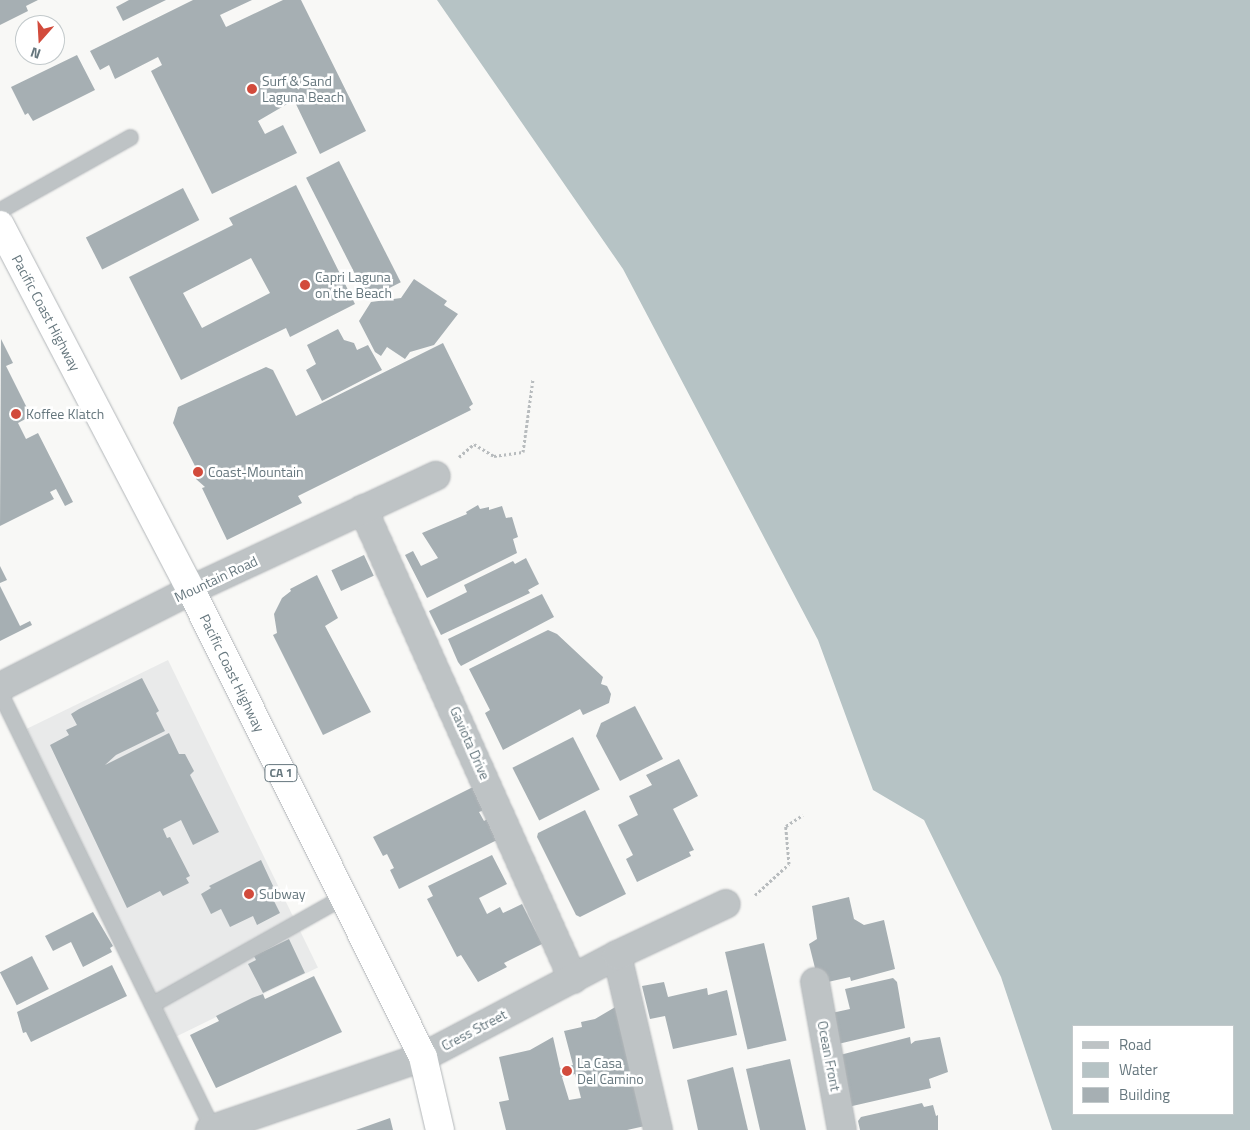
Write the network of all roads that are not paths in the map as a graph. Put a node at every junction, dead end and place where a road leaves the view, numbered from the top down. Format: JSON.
{"nodes":[{"id":1,"x":130,"y":137,"type":"dead end"},
{"id":2,"x":0,"y":210,"type":"edge"},
{"id":3,"x":0,"y":225,"type":"edge"},
{"id":4,"x":436,"y":476,"type":"dead end"},
{"id":5,"x":363,"y":508,"type":"junction"},
{"id":6,"x":191,"y":590,"type":"junction"},
{"id":7,"x":0,"y":687,"type":"edge"},
{"id":8,"x":0,"y":693,"type":"edge"},
{"id":9,"x":343,"y":897,"type":"junction"},
{"id":10,"x":726,"y":904,"type":"dead end"},
{"id":11,"x":617,"y":955,"type":"junction"},
{"id":12,"x":573,"y":979,"type":"junction"},
{"id":13,"x":815,"y":982,"type":"dead end"},
{"id":14,"x":152,"y":1004,"type":"junction"},
{"id":15,"x":423,"y":1057,"type":"junction"},
{"id":16,"x":221,"y":1128,"type":"edge"},
{"id":17,"x":440,"y":1130,"type":"edge"},
{"id":18,"x":658,"y":1130,"type":"edge"},
{"id":19,"x":842,"y":1130,"type":"edge"}],
"edges":[{"from":1,"to":2,"type":"lane"},
{"from":3,"to":6,"type":"highway","name":"Pacific Coast Highway","number":"CA 1"},
{"from":4,"to":5,"type":"street","name":"Mountain Road"},
{"from":5,"to":6,"type":"street","name":"Mountain Road"},
{"from":5,"to":12,"type":"street","name":"Gaviota Drive"},
{"from":6,"to":7,"type":"street","name":"Mountain Road"},
{"from":6,"to":9,"type":"highway","name":"Pacific Coast Highway","number":"CA 1"},
{"from":8,"to":14,"type":"lane"},
{"from":9,"to":14,"type":"lane"},
{"from":9,"to":15,"type":"highway","name":"Pacific Coast Highway","number":"CA 1"},
{"from":10,"to":11,"type":"street","name":"Cress Street"},
{"from":11,"to":12,"type":"street","name":"Cress Street"},
{"from":11,"to":18,"type":"street"},
{"from":12,"to":15,"type":"street","name":"Cress Street"},
{"from":13,"to":19,"type":"street","name":"Ocean Front"},
{"from":14,"to":16,"type":"lane"},
{"from":15,"to":16,"type":"street","name":"Cress Street"},
{"from":15,"to":17,"type":"highway","name":"Pacific Coast Highway","number":"CA 1"}]}
